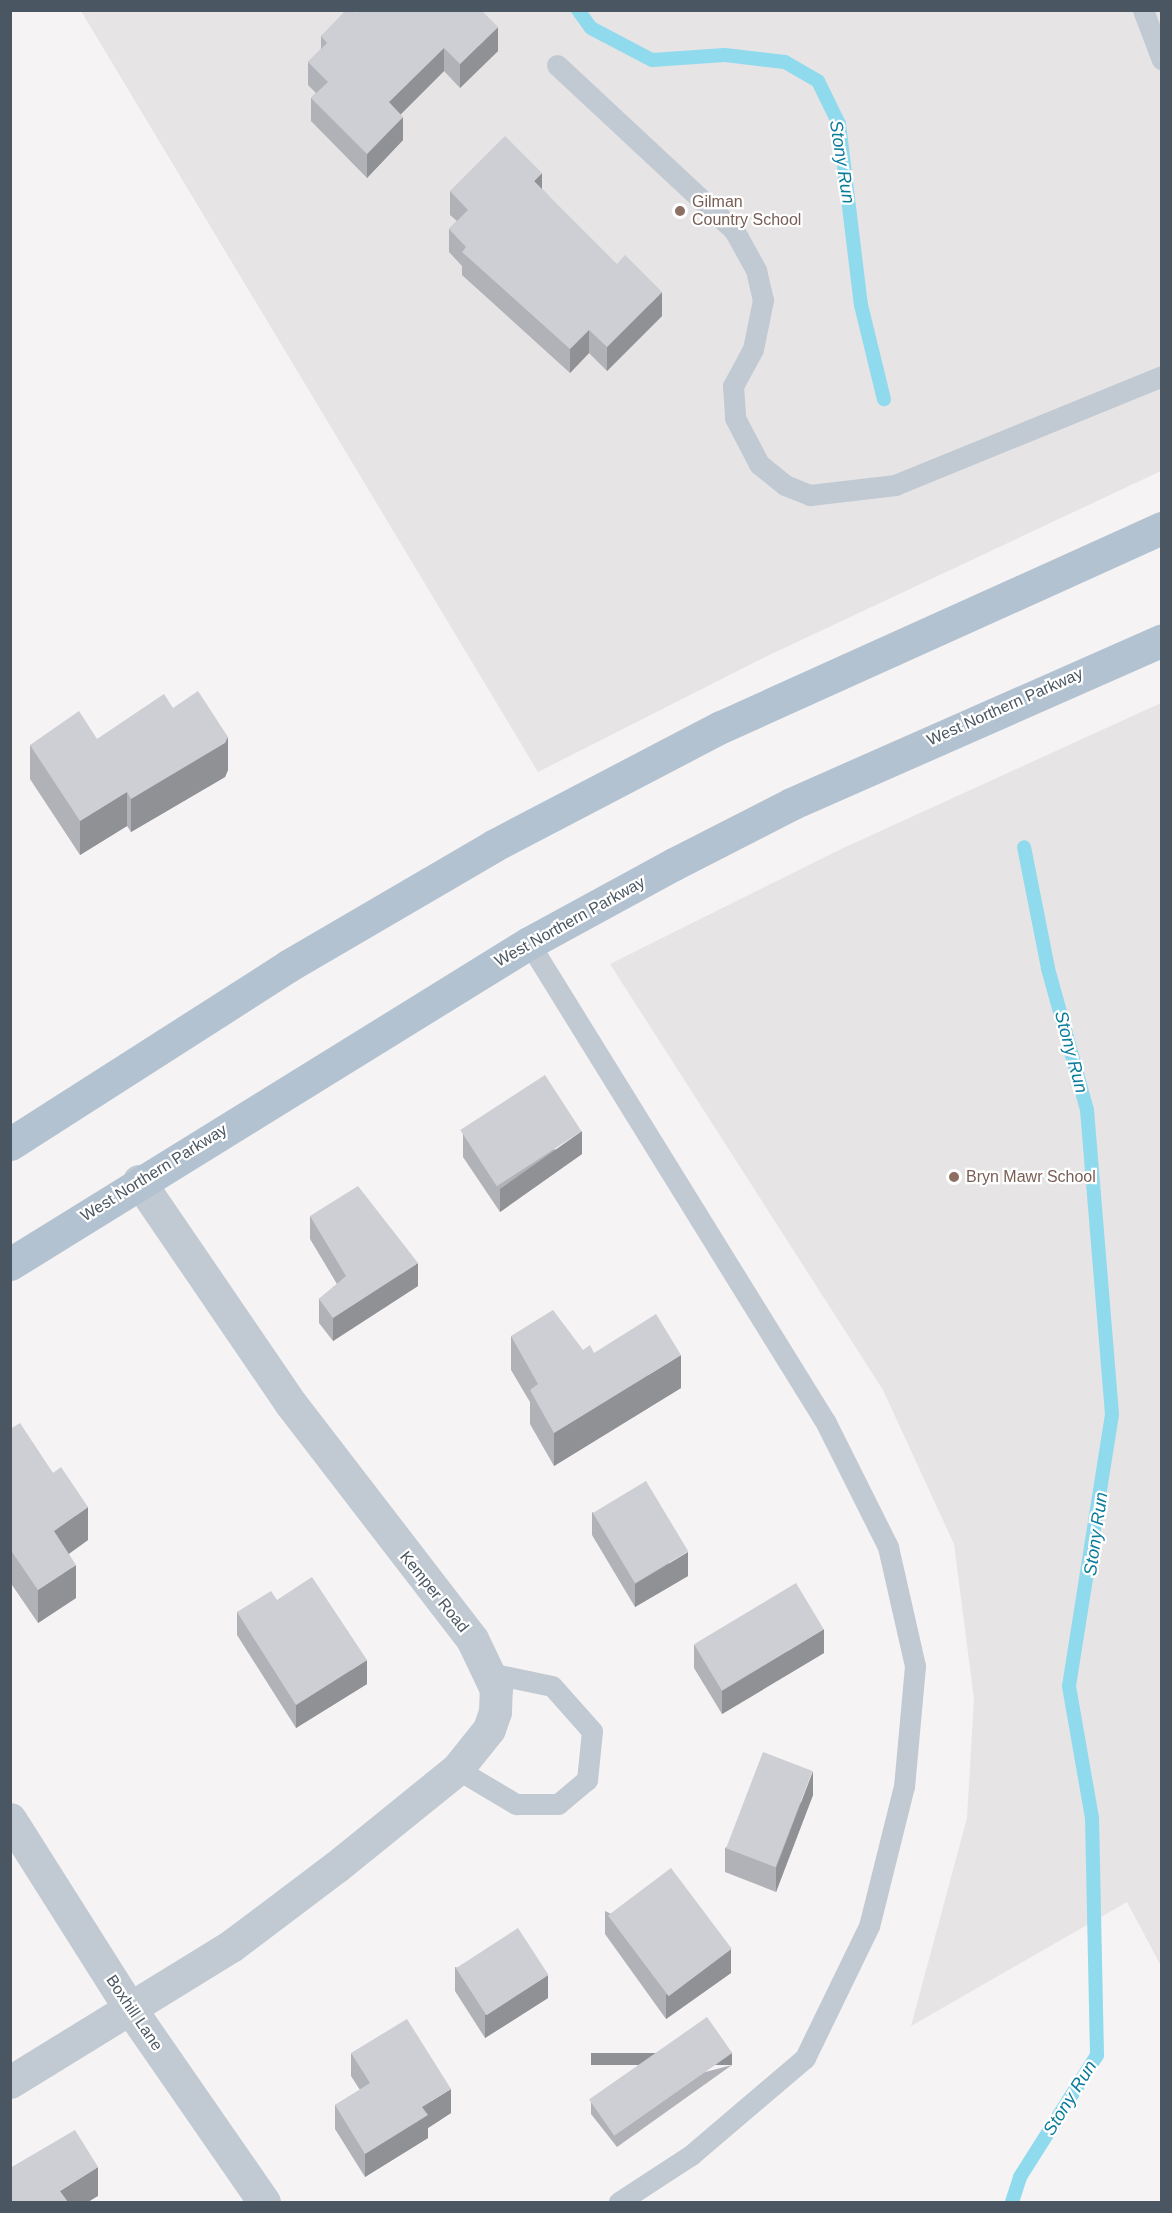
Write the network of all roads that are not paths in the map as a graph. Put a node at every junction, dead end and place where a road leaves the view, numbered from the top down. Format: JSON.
{"nodes":[{"id":1,"x":1143,"y":10,"type":"edge"},
{"id":2,"x":1161,"y":60,"type":"edge"},
{"id":3,"x":557,"y":65,"type":"dead end"},
{"id":4,"x":1161,"y":376,"type":"edge"},
{"id":5,"x":1161,"y":528,"type":"edge"},
{"id":6,"x":1161,"y":640,"type":"edge"},
{"id":7,"x":529,"y":943,"type":"junction"},
{"id":8,"x":10,"y":1144,"type":"edge"},
{"id":9,"x":139,"y":1180,"type":"junction"},
{"id":10,"x":10,"y":1264,"type":"edge"},
{"id":11,"x":489,"y":1673,"type":"junction"},
{"id":12,"x":457,"y":1769,"type":"junction"},
{"id":13,"x":10,"y":1819,"type":"edge"},
{"id":14,"x":129,"y":2007,"type":"junction"},
{"id":15,"x":10,"y":2082,"type":"edge"},
{"id":16,"x":264,"y":2202,"type":"edge"},
{"id":17,"x":620,"y":2202,"type":"edge"}],
"edges":[{"from":1,"to":2,"type":"lane"},
{"from":3,"to":4,"type":"lane"},
{"from":5,"to":8,"type":"main road"},
{"from":6,"to":7,"type":"main road","name":"West Northern Parkway"},
{"from":7,"to":9,"type":"main road","name":"West Northern Parkway"},
{"from":7,"to":17,"type":"lane"},
{"from":9,"to":10,"type":"main road","name":"West Northern Parkway"},
{"from":9,"to":11,"type":"street","name":"Kemper Road"},
{"from":11,"to":12,"type":"street","name":"Kemper Road"},
{"from":11,"to":12,"type":"lane"},
{"from":12,"to":14,"type":"street","name":"Kemper Road"},
{"from":13,"to":14,"type":"street","name":"Boxhill Lane"},
{"from":14,"to":15,"type":"street","name":"Kemper Road"},
{"from":14,"to":16,"type":"street","name":"Boxhill Lane"}]}
